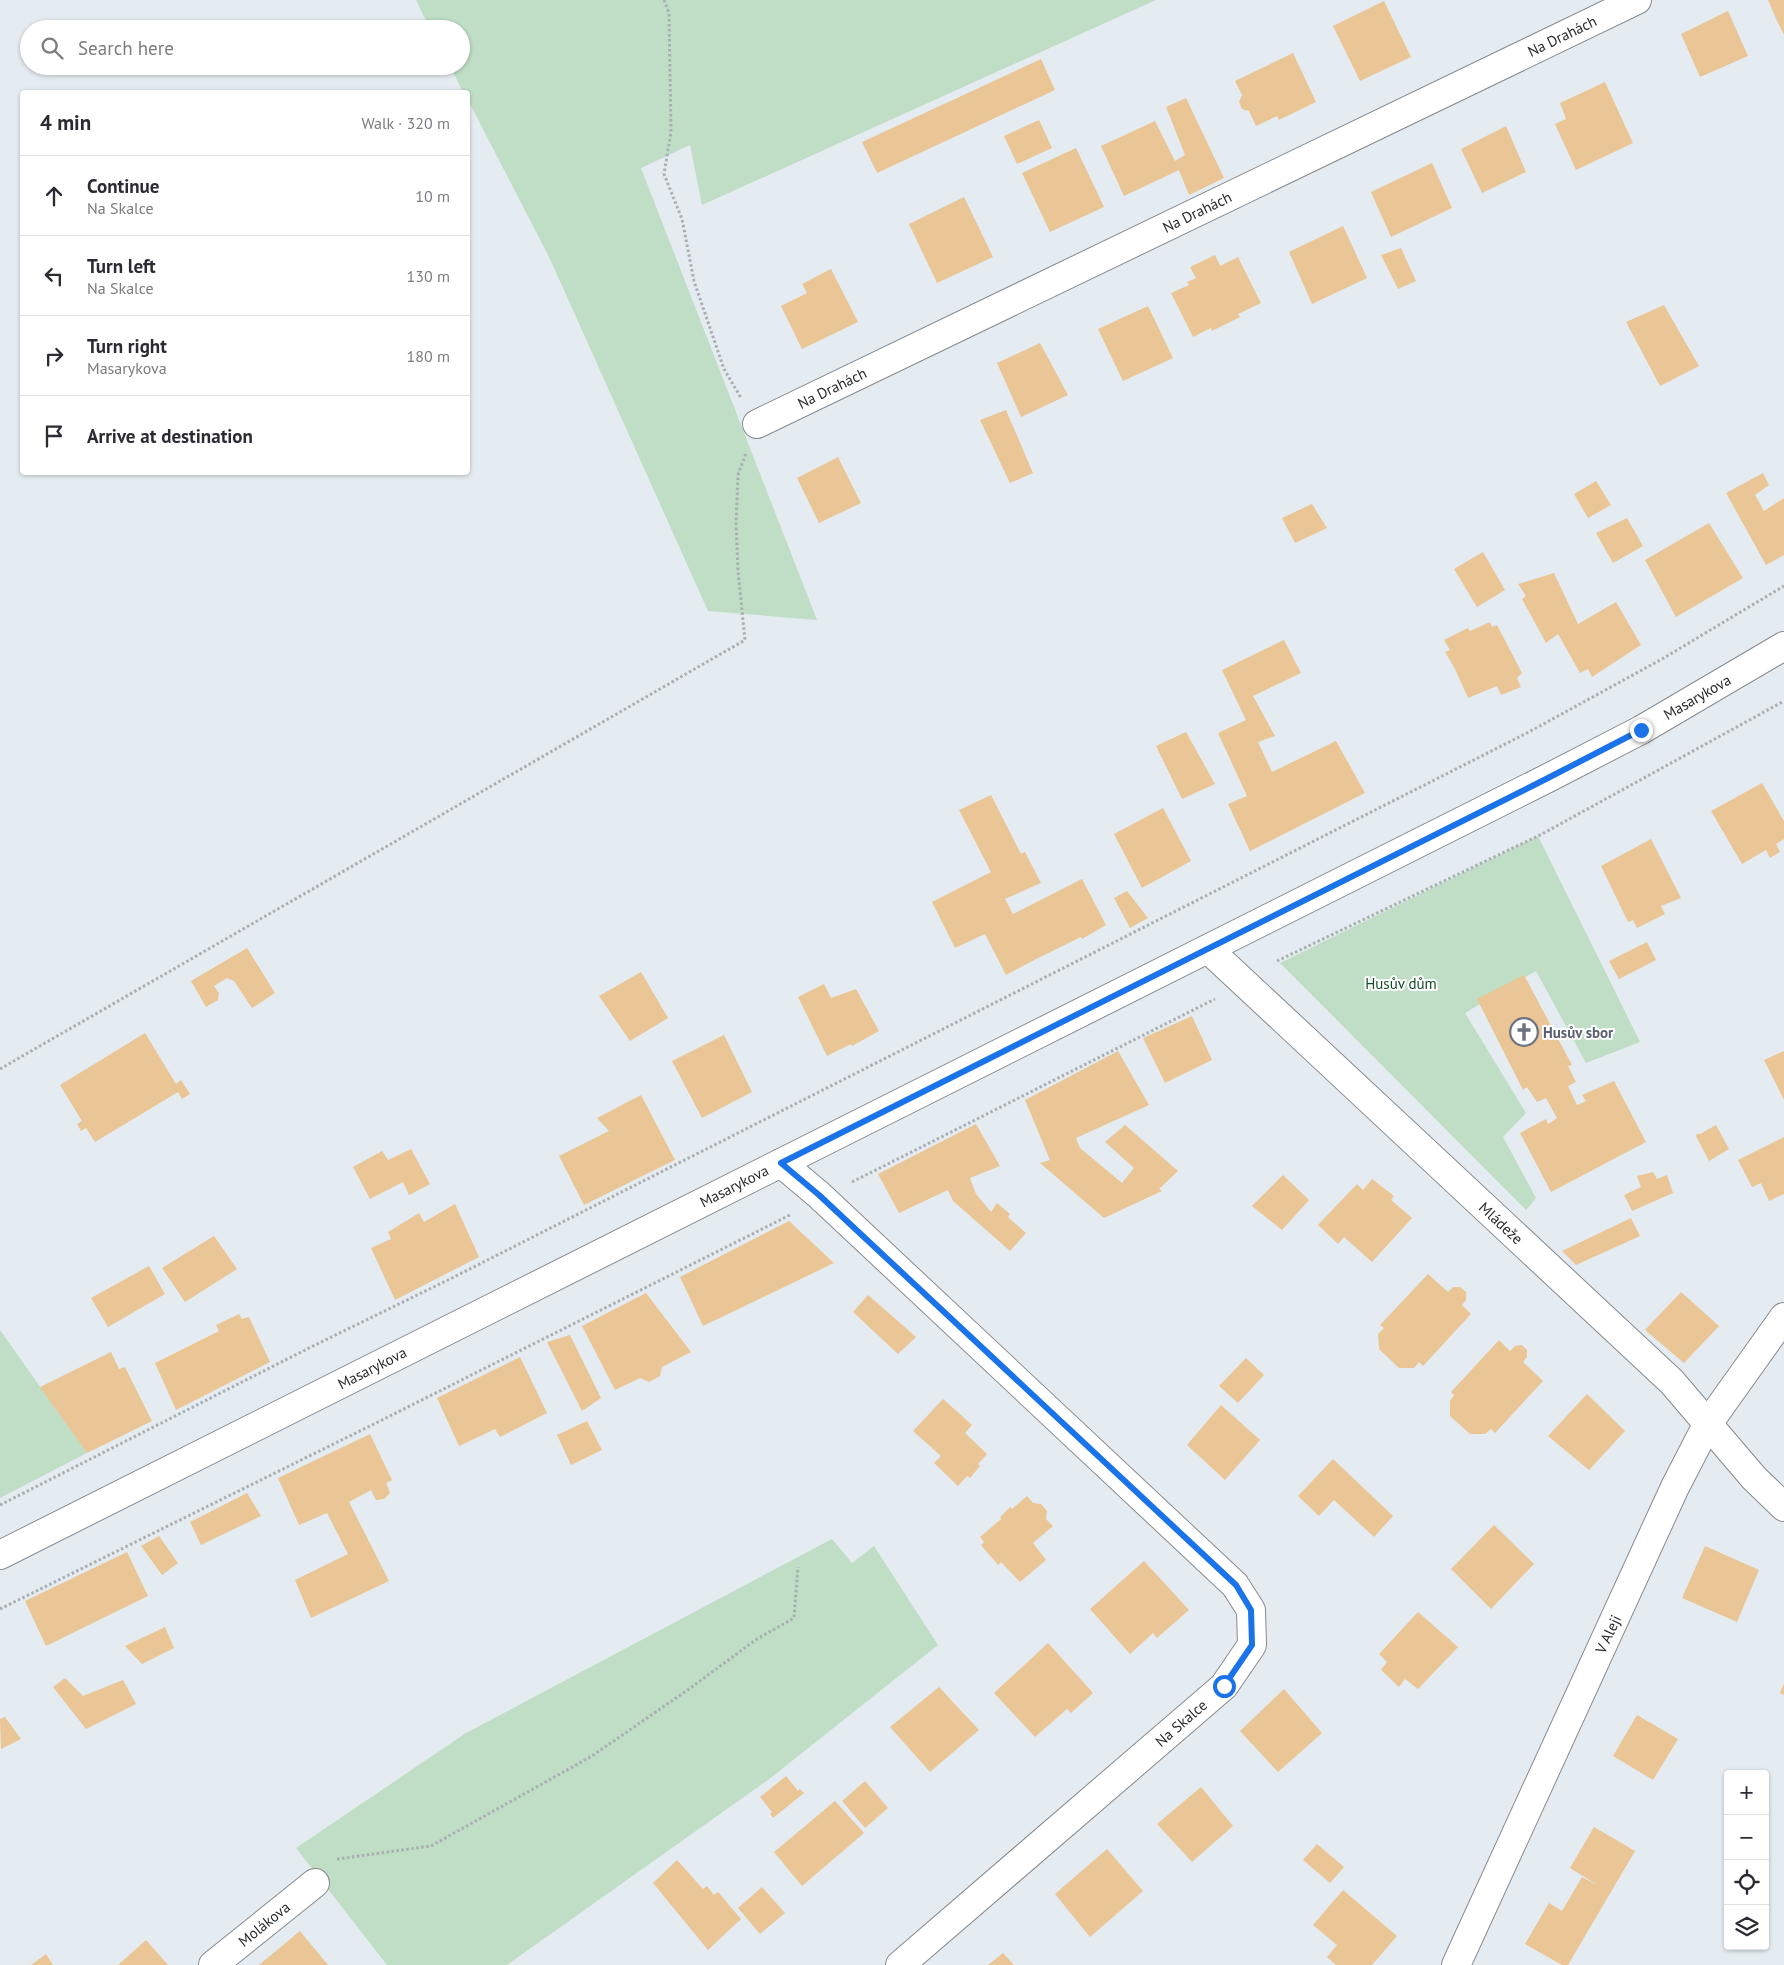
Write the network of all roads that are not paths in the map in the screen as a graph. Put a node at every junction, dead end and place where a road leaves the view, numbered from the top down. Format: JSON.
{"nodes":[{"id":1,"x":1637,"y":0,"type":"edge"},
{"id":2,"x":757,"y":424,"type":"road end"},
{"id":3,"x":1784,"y":646,"type":"edge"},
{"id":4,"x":1208,"y":949,"type":"junction"},
{"id":5,"x":781,"y":1163,"type":"junction"},
{"id":6,"x":1784,"y":1316,"type":"edge"},
{"id":7,"x":1707,"y":1425,"type":"junction"},
{"id":8,"x":1784,"y":1507,"type":"edge"},
{"id":9,"x":0,"y":1555,"type":"edge"},
{"id":10,"x":314,"y":1883,"type":"road end"},
{"id":11,"x":213,"y":1965,"type":"edge"},
{"id":12,"x":900,"y":1965,"type":"edge"},
{"id":13,"x":1456,"y":1965,"type":"edge"}],
"edges":[{"from":1,"to":2,"type":"street","name":"Na Drahách"},
{"from":3,"to":4,"type":"street","name":"Masarykova"},
{"from":4,"to":5,"type":"street","name":"Masarykova"},
{"from":4,"to":7,"type":"street","name":"Mládeže"},
{"from":5,"to":9,"type":"street","name":"Masarykova"},
{"from":5,"to":12,"type":"street","name":"Na Skalce"},
{"from":6,"to":7,"type":"street","name":"V Aleji"},
{"from":7,"to":8,"type":"street","name":"Mládeže"},
{"from":7,"to":13,"type":"street","name":"V Aleji"},
{"from":10,"to":11,"type":"street","name":"Molákova"}]}
